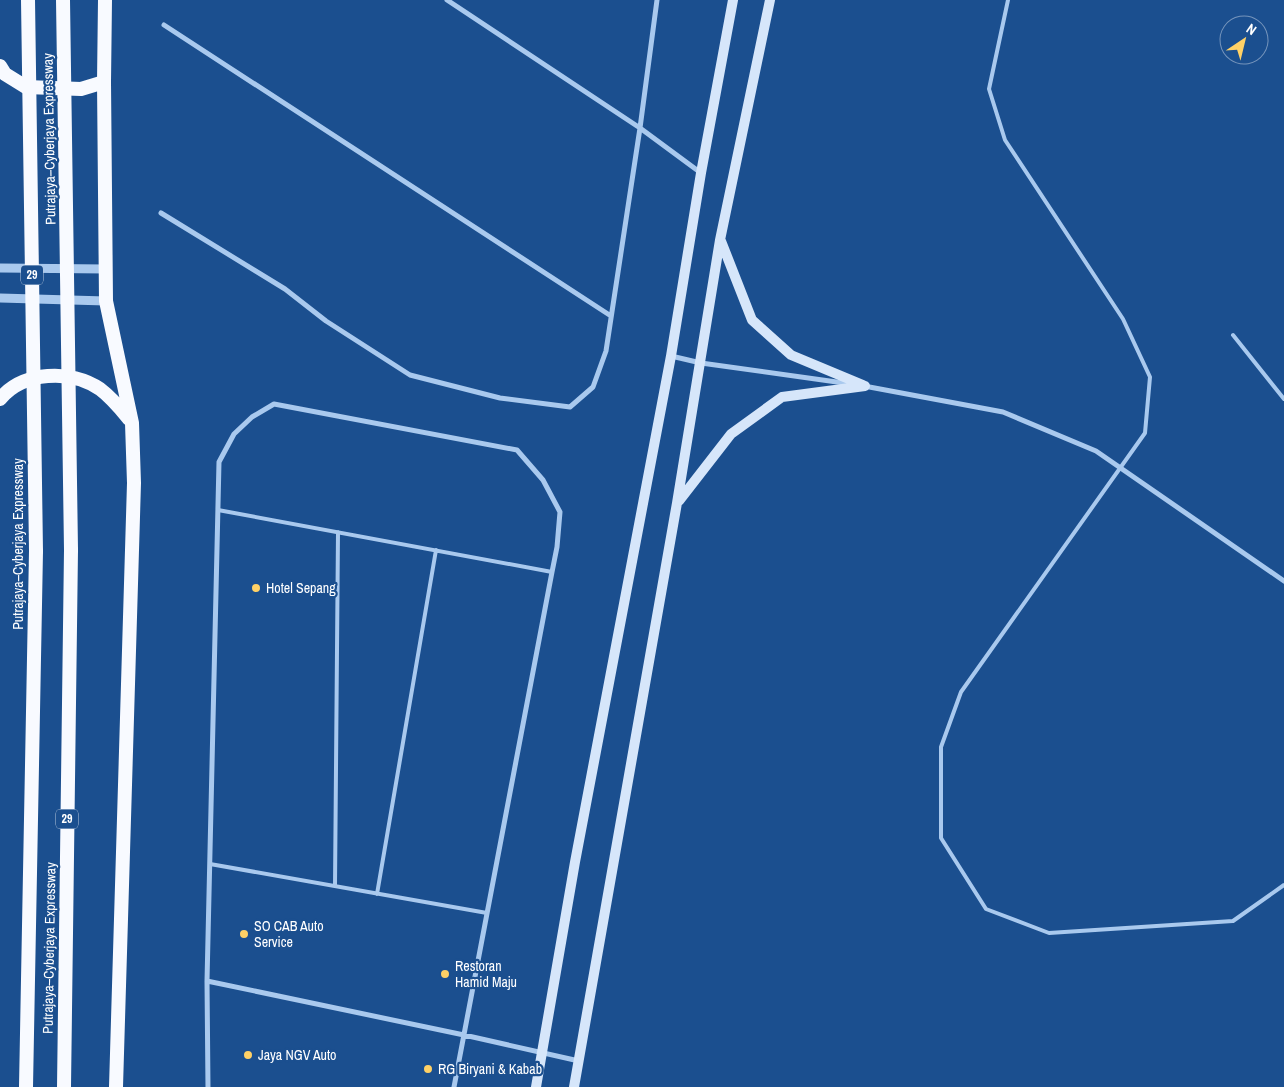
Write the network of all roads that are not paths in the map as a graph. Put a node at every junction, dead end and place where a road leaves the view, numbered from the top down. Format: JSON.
{"nodes":[{"id":1,"x":28,"y":0,"type":"edge"},
{"id":2,"x":63,"y":0,"type":"edge"},
{"id":3,"x":105,"y":0,"type":"edge"},
{"id":4,"x":447,"y":0,"type":"edge"},
{"id":5,"x":657,"y":0,"type":"edge"},
{"id":6,"x":733,"y":0,"type":"edge"},
{"id":7,"x":770,"y":0,"type":"edge"},
{"id":8,"x":1008,"y":0,"type":"edge"},
{"id":9,"x":164,"y":25,"type":"dead end"},
{"id":10,"x":0,"y":66,"type":"edge"},
{"id":11,"x":104,"y":82,"type":"junction"},
{"id":12,"x":640,"y":128,"type":"junction"},
{"id":13,"x":701,"y":173,"type":"junction"},
{"id":14,"x":162,"y":213,"type":"dead end"},
{"id":15,"x":720,"y":240,"type":"junction"},
{"id":16,"x":0,"y":268,"type":"edge"},
{"id":17,"x":106,"y":269,"type":"junction"},
{"id":18,"x":0,"y":298,"type":"edge"},
{"id":19,"x":106,"y":301,"type":"junction"},
{"id":20,"x":611,"y":316,"type":"junction"},
{"id":21,"x":1233,"y":335,"type":"dead end"},
{"id":22,"x":671,"y":356,"type":"junction"},
{"id":23,"x":701,"y":363,"type":"junction"},
{"id":24,"x":865,"y":386,"type":"junction"},
{"id":25,"x":0,"y":399,"type":"edge"},
{"id":26,"x":1284,"y":399,"type":"edge"},
{"id":27,"x":132,"y":423,"type":"junction"},
{"id":28,"x":1121,"y":468,"type":"junction"},
{"id":29,"x":677,"y":503,"type":"junction"},
{"id":30,"x":218,"y":510,"type":"junction"},
{"id":31,"x":338,"y":532,"type":"junction"},
{"id":32,"x":436,"y":550,"type":"junction"},
{"id":33,"x":552,"y":572,"type":"junction"},
{"id":34,"x":1284,"y":581,"type":"edge"},
{"id":35,"x":210,"y":864,"type":"junction"},
{"id":36,"x":335,"y":886,"type":"junction"},
{"id":37,"x":1284,"y":886,"type":"edge"},
{"id":38,"x":377,"y":894,"type":"junction"},
{"id":39,"x":486,"y":914,"type":"junction"},
{"id":40,"x":207,"y":981,"type":"junction"},
{"id":41,"x":464,"y":1034,"type":"junction"},
{"id":42,"x":543,"y":1052,"type":"junction"},
{"id":43,"x":579,"y":1061,"type":"junction"},
{"id":44,"x":26,"y":1087,"type":"edge"},
{"id":45,"x":64,"y":1087,"type":"edge"},
{"id":46,"x":116,"y":1087,"type":"edge"},
{"id":47,"x":208,"y":1087,"type":"edge"},
{"id":48,"x":454,"y":1087,"type":"edge"},
{"id":49,"x":536,"y":1087,"type":"edge"},
{"id":50,"x":574,"y":1087,"type":"edge"}],
"edges":[{"from":1,"to":44,"type":"highway","name":"Putrajaya–Cyberjaya Expressway","number":"29","bridge":true},
{"from":2,"to":45,"type":"highway","name":"Putrajaya–Cyberjaya Expressway","number":"29","bridge":true},
{"from":3,"to":11,"type":"highway"},
{"from":4,"to":12,"type":"street"},
{"from":5,"to":12,"type":"street"},
{"from":6,"to":13,"type":"main road"},
{"from":7,"to":15,"type":"main road"},
{"from":8,"to":28,"type":"lane"},
{"from":9,"to":20,"type":"street"},
{"from":10,"to":11,"type":"highway"},
{"from":11,"to":17,"type":"highway"},
{"from":12,"to":13,"type":"street"},
{"from":12,"to":20,"type":"street"},
{"from":13,"to":22,"type":"main road"},
{"from":14,"to":20,"type":"street"},
{"from":15,"to":23,"type":"main road"},
{"from":15,"to":24,"type":"main road"},
{"from":16,"to":17,"type":"street"},
{"from":17,"to":19,"type":"highway"},
{"from":18,"to":19,"type":"street"},
{"from":19,"to":27,"type":"highway"},
{"from":21,"to":26,"type":"lane"},
{"from":22,"to":23,"type":"street"},
{"from":22,"to":42,"type":"main road"},
{"from":23,"to":24,"type":"street"},
{"from":23,"to":29,"type":"main road"},
{"from":24,"to":28,"type":"street"},
{"from":24,"to":29,"type":"main road"},
{"from":25,"to":27,"type":"highway"},
{"from":27,"to":46,"type":"highway"},
{"from":28,"to":34,"type":"street"},
{"from":28,"to":37,"type":"lane"},
{"from":29,"to":43,"type":"main road"},
{"from":30,"to":31,"type":"lane"},
{"from":30,"to":33,"type":"street"},
{"from":30,"to":35,"type":"street"},
{"from":31,"to":32,"type":"lane"},
{"from":31,"to":36,"type":"lane"},
{"from":32,"to":33,"type":"lane"},
{"from":32,"to":38,"type":"lane"},
{"from":33,"to":39,"type":"street"},
{"from":35,"to":36,"type":"lane"},
{"from":35,"to":40,"type":"street"},
{"from":36,"to":38,"type":"lane"},
{"from":38,"to":39,"type":"lane"},
{"from":39,"to":41,"type":"street"},
{"from":40,"to":41,"type":"street"},
{"from":40,"to":47,"type":"street"},
{"from":41,"to":42,"type":"street"},
{"from":41,"to":48,"type":"street"},
{"from":42,"to":43,"type":"street"},
{"from":42,"to":49,"type":"main road"},
{"from":43,"to":50,"type":"main road"}]}
